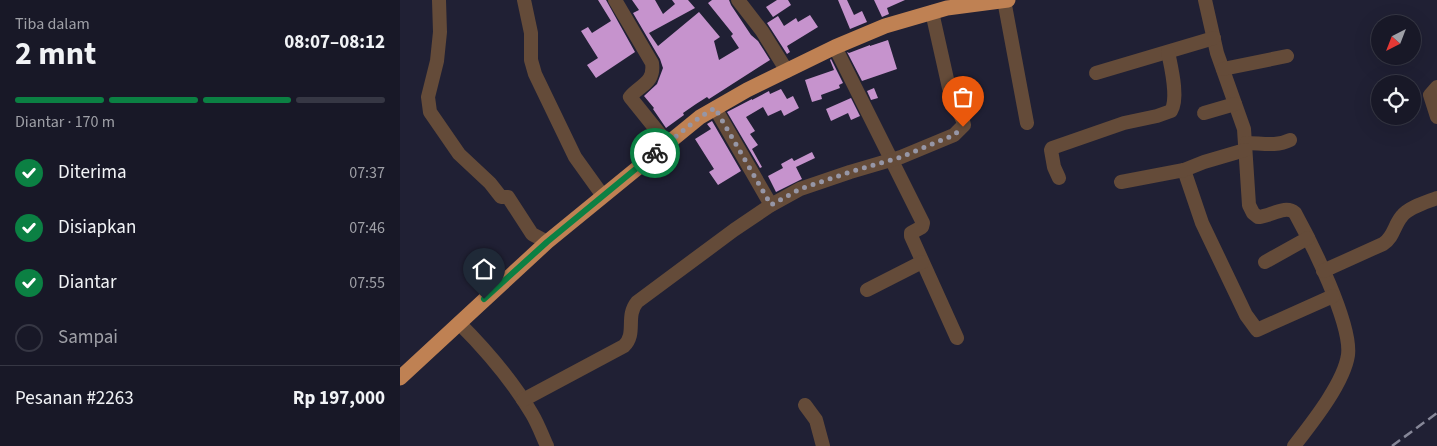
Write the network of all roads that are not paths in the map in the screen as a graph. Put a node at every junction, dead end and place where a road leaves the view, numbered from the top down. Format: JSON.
{"nodes":[{"id":1,"x":439,"y":0,"type":"edge"},
{"id":2,"x":524,"y":0,"type":"edge"},
{"id":3,"x":615,"y":0,"type":"edge"},
{"id":4,"x":738,"y":0,"type":"edge"},
{"id":5,"x":1004,"y":0,"type":"edge"},
{"id":6,"x":1008,"y":0,"type":"edge"},
{"id":7,"x":1205,"y":0,"type":"edge"},
{"id":8,"x":946,"y":4,"type":"edge"},
{"id":9,"x":932,"y":12,"type":"junction"},
{"id":10,"x":1214,"y":38,"type":"junction"},
{"id":11,"x":835,"y":47,"type":"junction"},
{"id":12,"x":1168,"y":52,"type":"junction"},
{"id":13,"x":1287,"y":56,"type":"dead end"},
{"id":14,"x":1223,"y":69,"type":"junction"},
{"id":15,"x":787,"y":72,"type":"junction"},
{"id":16,"x":1096,"y":73,"type":"dead end"},
{"id":17,"x":1437,"y":87,"type":"edge"},
{"id":18,"x":1235,"y":104,"type":"junction"},
{"id":19,"x":715,"y":108,"type":"junction"},
{"id":20,"x":1204,"y":113,"type":"dead end"},
{"id":21,"x":1437,"y":117,"type":"edge"},
{"id":22,"x":1027,"y":123,"type":"dead end"},
{"id":23,"x":1290,"y":140,"type":"dead end"},
{"id":24,"x":667,"y":143,"type":"junction"},
{"id":25,"x":1246,"y":147,"type":"junction"},
{"id":26,"x":891,"y":160,"type":"junction"},
{"id":27,"x":1184,"y":170,"type":"junction"},
{"id":28,"x":1059,"y":178,"type":"dead end"},
{"id":29,"x":1121,"y":182,"type":"dead end"},
{"id":30,"x":603,"y":196,"type":"junction"},
{"id":31,"x":1437,"y":198,"type":"edge"},
{"id":32,"x":771,"y":205,"type":"junction"},
{"id":33,"x":1308,"y":238,"type":"junction"},
{"id":34,"x":547,"y":242,"type":"junction"},
{"id":35,"x":922,"y":262,"type":"junction"},
{"id":36,"x":1265,"y":262,"type":"dead end"},
{"id":37,"x":1323,"y":272,"type":"junction"},
{"id":38,"x":867,"y":290,"type":"dead end"},
{"id":39,"x":1333,"y":296,"type":"junction"},
{"id":40,"x":459,"y":323,"type":"junction"},
{"id":41,"x":1257,"y":330,"type":"junction"},
{"id":42,"x":1243,"y":335,"type":"dead end"},
{"id":43,"x":957,"y":338,"type":"dead end"},
{"id":44,"x":400,"y":378,"type":"edge"},
{"id":45,"x":523,"y":400,"type":"junction"},
{"id":46,"x":805,"y":405,"type":"dead end"},
{"id":47,"x":547,"y":446,"type":"edge"},
{"id":48,"x":823,"y":446,"type":"edge"},
{"id":49,"x":1294,"y":446,"type":"edge"}],
"edges":[{"from":1,"to":34,"type":"street"},
{"from":2,"to":30,"type":"street"},
{"from":3,"to":24,"type":"street"},
{"from":4,"to":15,"type":"street"},
{"from":5,"to":6,"type":"highway"},
{"from":5,"to":8,"type":"highway"},
{"from":5,"to":22,"type":"street"},
{"from":7,"to":10,"type":"street"},
{"from":8,"to":9,"type":"highway"},
{"from":9,"to":11,"type":"highway"},
{"from":9,"to":26,"type":"street"},
{"from":10,"to":12,"type":"street"},
{"from":10,"to":14,"type":"street"},
{"from":11,"to":15,"type":"highway"},
{"from":11,"to":26,"type":"street"},
{"from":12,"to":16,"type":"street"},
{"from":12,"to":28,"type":"street"},
{"from":13,"to":14,"type":"street"},
{"from":14,"to":18,"type":"street"},
{"from":15,"to":19,"type":"highway"},
{"from":17,"to":21,"type":"street"},
{"from":18,"to":20,"type":"street"},
{"from":18,"to":25,"type":"street"},
{"from":19,"to":24,"type":"highway"},
{"from":19,"to":32,"type":"street"},
{"from":23,"to":25,"type":"street"},
{"from":24,"to":30,"type":"highway"},
{"from":25,"to":27,"type":"street"},
{"from":25,"to":33,"type":"street"},
{"from":26,"to":32,"type":"street"},
{"from":26,"to":35,"type":"street"},
{"from":27,"to":29,"type":"street"},
{"from":27,"to":41,"type":"street"},
{"from":30,"to":34,"type":"highway"},
{"from":31,"to":37,"type":"street"},
{"from":32,"to":45,"type":"street"},
{"from":33,"to":36,"type":"street"},
{"from":33,"to":37,"type":"street"},
{"from":34,"to":40,"type":"highway"},
{"from":35,"to":38,"type":"street"},
{"from":35,"to":43,"type":"street"},
{"from":37,"to":39,"type":"street"},
{"from":39,"to":41,"type":"street"},
{"from":39,"to":49,"type":"street"},
{"from":40,"to":44,"type":"highway"},
{"from":40,"to":45,"type":"street"},
{"from":41,"to":42,"type":"street"},
{"from":45,"to":47,"type":"street"},
{"from":46,"to":48,"type":"street"}]}
